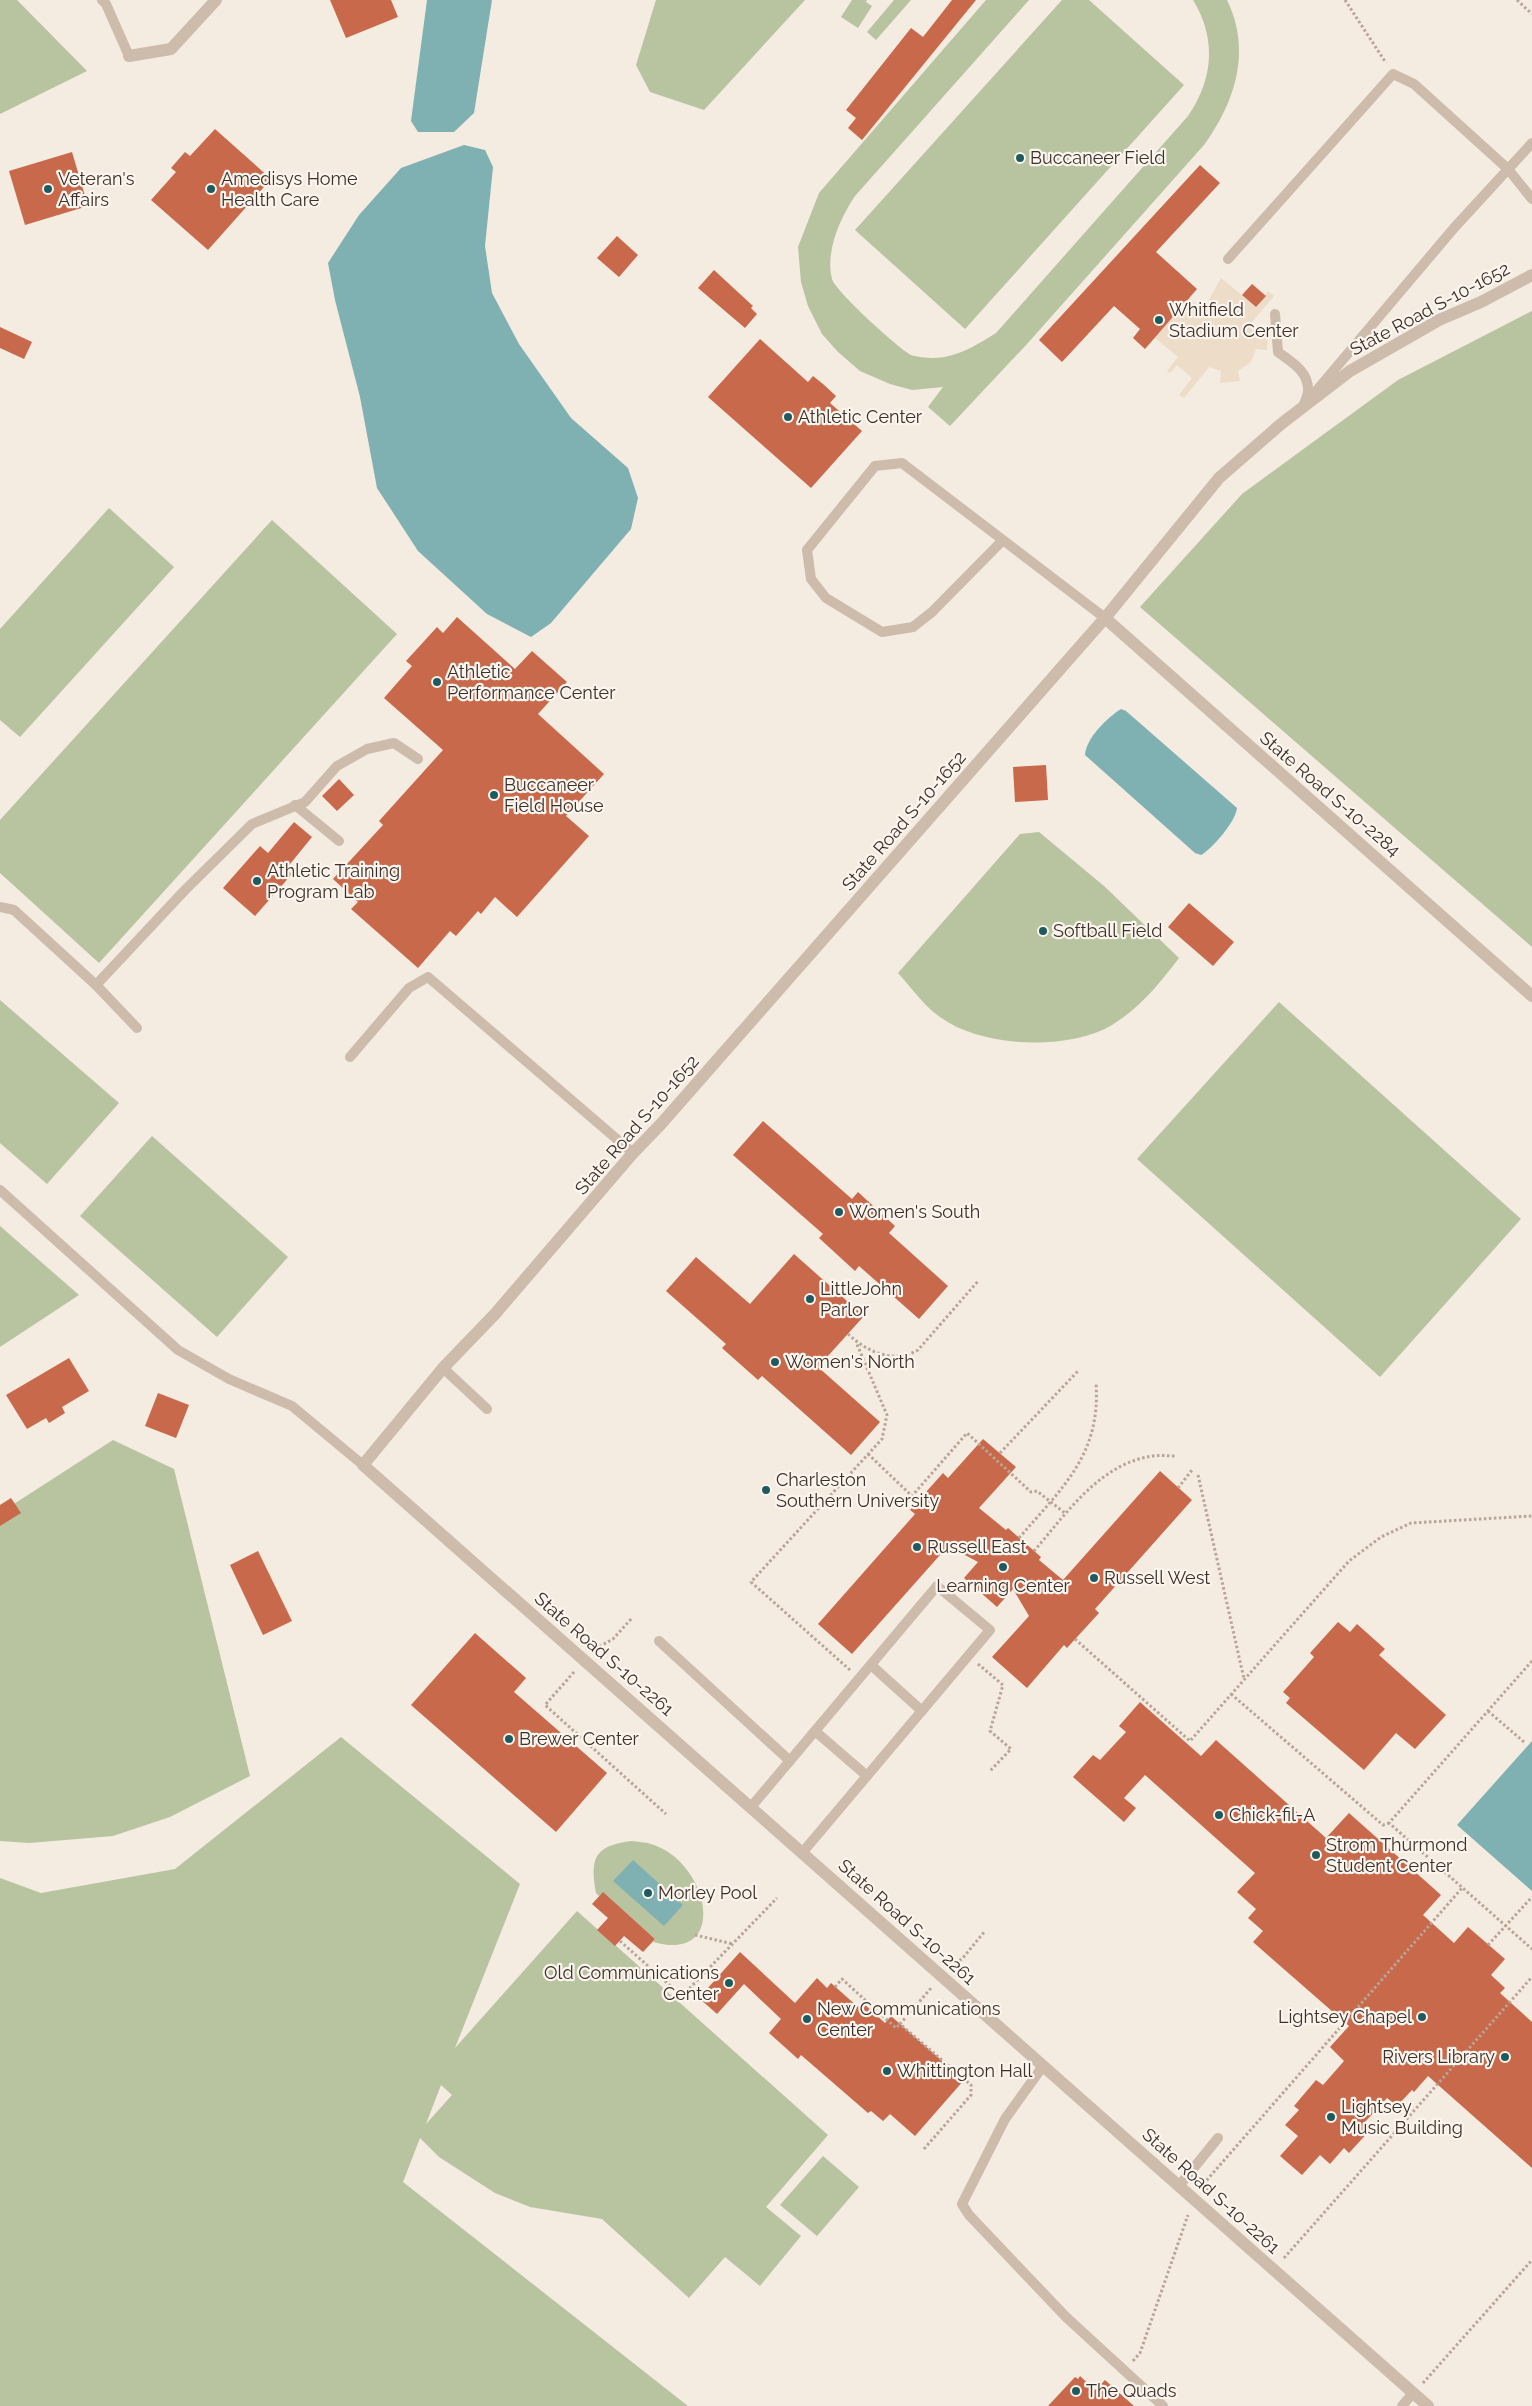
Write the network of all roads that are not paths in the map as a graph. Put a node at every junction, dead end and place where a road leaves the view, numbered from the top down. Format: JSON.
{"nodes":[{"id":1,"x":102,"y":0,"type":"edge"},
{"id":2,"x":216,"y":0,"type":"edge"},
{"id":3,"x":128,"y":56,"type":"joint"},
{"id":4,"x":1532,"y":143,"type":"edge"},
{"id":5,"x":1508,"y":170,"type":"junction"},
{"id":6,"x":1532,"y":199,"type":"edge"},
{"id":7,"x":1228,"y":259,"type":"dead end"},
{"id":8,"x":1532,"y":275,"type":"edge"},
{"id":9,"x":1275,"y":314,"type":"dead end"},
{"id":10,"x":1302,"y":408,"type":"junction"},
{"id":11,"x":1002,"y":541,"type":"junction"},
{"id":12,"x":1104,"y":618,"type":"junction"},
{"id":13,"x":418,"y":760,"type":"dead end"},
{"id":14,"x":295,"y":805,"type":"junction"},
{"id":15,"x":340,"y":841,"type":"dead end"},
{"id":16,"x":0,"y":906,"type":"edge"},
{"id":17,"x":96,"y":985,"type":"junction"},
{"id":18,"x":1532,"y":996,"type":"edge"},
{"id":19,"x":137,"y":1028,"type":"dead end"},
{"id":20,"x":350,"y":1057,"type":"dead end"},
{"id":21,"x":633,"y":1153,"type":"junction"},
{"id":22,"x":0,"y":1190,"type":"edge"},
{"id":23,"x":444,"y":1368,"type":"junction"},
{"id":24,"x":487,"y":1409,"type":"dead end"},
{"id":25,"x":363,"y":1465,"type":"junction"},
{"id":26,"x":659,"y":1641,"type":"dead end"},
{"id":27,"x":871,"y":1665,"type":"junction"},
{"id":28,"x":922,"y":1711,"type":"junction"},
{"id":29,"x":815,"y":1731,"type":"junction"},
{"id":30,"x":790,"y":1761,"type":"junction"},
{"id":31,"x":867,"y":1776,"type":"junction"},
{"id":32,"x":751,"y":1807,"type":"junction"},
{"id":33,"x":802,"y":1853,"type":"junction"},
{"id":34,"x":1043,"y":2066,"type":"junction"},
{"id":35,"x":1218,"y":2138,"type":"dead end"},
{"id":36,"x":1179,"y":2186,"type":"junction"},
{"id":37,"x":1414,"y":2393,"type":"junction"},
{"id":38,"x":1163,"y":2406,"type":"edge"},
{"id":39,"x":1402,"y":2406,"type":"edge"},
{"id":40,"x":1428,"y":2406,"type":"edge"}],
"edges":[{"from":1,"to":3,"type":"lane"},
{"from":2,"to":3,"type":"street"},
{"from":4,"to":5,"type":"lane"},
{"from":5,"to":6,"type":"lane"},
{"from":5,"to":7,"type":"lane"},
{"from":5,"to":10,"type":"lane"},
{"from":8,"to":10,"type":"street","name":"State Road S-10-1652"},
{"from":9,"to":10,"type":"lane"},
{"from":10,"to":12,"type":"street","name":"State Road S-10-1652"},
{"from":11,"to":11,"type":"lane"},
{"from":11,"to":12,"type":"lane"},
{"from":12,"to":18,"type":"street","name":"State Road S-10-2284"},
{"from":12,"to":21,"type":"street","name":"State Road S-10-1652"},
{"from":13,"to":14,"type":"lane"},
{"from":14,"to":15,"type":"lane"},
{"from":14,"to":17,"type":"lane"},
{"from":16,"to":17,"type":"lane"},
{"from":17,"to":19,"type":"lane"},
{"from":20,"to":21,"type":"lane"},
{"from":21,"to":23,"type":"street","name":"State Road S-10-1652"},
{"from":22,"to":25,"type":"lane"},
{"from":23,"to":24,"type":"lane"},
{"from":23,"to":25,"type":"street","name":"State Road S-10-1652"},
{"from":25,"to":32,"type":"street","name":"State Road S-10-2261"},
{"from":26,"to":30,"type":"lane"},
{"from":27,"to":28,"type":"lane"},
{"from":27,"to":28,"type":"lane"},
{"from":27,"to":29,"type":"lane"},
{"from":28,"to":31,"type":"lane"},
{"from":29,"to":30,"type":"lane"},
{"from":29,"to":31,"type":"lane"},
{"from":30,"to":32,"type":"lane"},
{"from":31,"to":33,"type":"lane"},
{"from":32,"to":33,"type":"street","name":"State Road S-10-2261"},
{"from":33,"to":34,"type":"street","name":"State Road S-10-2261"},
{"from":34,"to":36,"type":"street","name":"State Road S-10-2261"},
{"from":34,"to":38,"type":"lane"},
{"from":35,"to":36,"type":"lane"},
{"from":36,"to":37,"type":"street","name":"State Road S-10-2261"},
{"from":37,"to":39,"type":"lane"},
{"from":37,"to":40,"type":"street","name":"State Road S-10-2261"}]}
